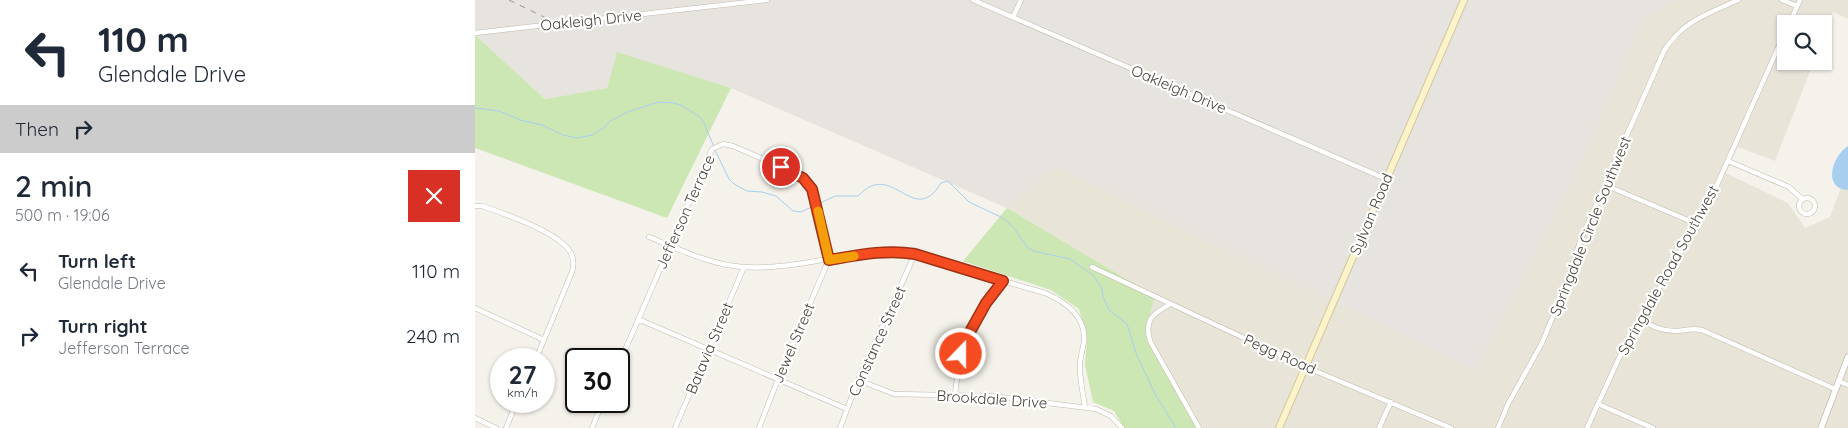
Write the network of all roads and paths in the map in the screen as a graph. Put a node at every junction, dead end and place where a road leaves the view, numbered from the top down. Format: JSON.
{"nodes":[{"id":1,"x":767,"y":0,"type":"edge"},
{"id":2,"x":973,"y":0,"type":"edge"},
{"id":3,"x":1021,"y":0,"type":"edge"},
{"id":4,"x":1464,"y":0,"type":"edge"},
{"id":5,"x":1738,"y":0,"type":"edge"},
{"id":6,"x":1782,"y":0,"type":"edge"},
{"id":7,"x":1799,"y":0,"type":"edge"},
{"id":8,"x":1797,"y":6,"type":"junction"},
{"id":9,"x":1793,"y":15,"type":"edge"},
{"id":10,"x":1013,"y":17,"type":"junction"},
{"id":11,"x":475,"y":33,"type":"edge"},
{"id":12,"x":1777,"y":50,"type":"edge"},
{"id":13,"x":1728,"y":161,"type":"junction"},
{"id":14,"x":1386,"y":179,"type":"junction"},
{"id":15,"x":1605,"y":184,"type":"junction"},
{"id":16,"x":1802,"y":199,"type":"dead end"},
{"id":17,"x":475,"y":206,"type":"edge"},
{"id":18,"x":1697,"y":224,"type":"junction"},
{"id":19,"x":649,"y":237,"type":"dead end"},
{"id":20,"x":670,"y":245,"type":"junction"},
{"id":21,"x":915,"y":254,"type":"junction"},
{"id":22,"x":829,"y":260,"type":"junction"},
{"id":23,"x":744,"y":267,"type":"junction"},
{"id":24,"x":1092,"y":267,"type":"dead end"},
{"id":25,"x":1003,"y":281,"type":"junction"},
{"id":26,"x":1171,"y":304,"type":"junction"},
{"id":27,"x":475,"y":308,"type":"edge"},
{"id":28,"x":638,"y":319,"type":"junction"},
{"id":29,"x":1640,"y":319,"type":"junction"},
{"id":30,"x":544,"y":340,"type":"junction"},
{"id":31,"x":541,"y":348,"type":"edge"},
{"id":32,"x":626,"y":348,"type":"edge"},
{"id":33,"x":708,"y":349,"type":"junction"},
{"id":34,"x":1848,"y":358,"type":"edge"},
{"id":35,"x":1306,"y":367,"type":"junction"},
{"id":36,"x":778,"y":379,"type":"junction"},
{"id":37,"x":858,"y":380,"type":"junction"},
{"id":38,"x":1838,"y":381,"type":"junction"},
{"id":39,"x":1848,"y":385,"type":"edge"},
{"id":40,"x":1835,"y":389,"type":"junction"},
{"id":41,"x":955,"y":395,"type":"junction"},
{"id":42,"x":1391,"y":402,"type":"junction"},
{"id":43,"x":1598,"y":404,"type":"junction"},
{"id":44,"x":1085,"y":407,"type":"junction"},
{"id":45,"x":847,"y":409,"type":"junction"},
{"id":46,"x":512,"y":413,"type":"edge"},
{"id":47,"x":598,"y":413,"type":"edge"},
{"id":48,"x":475,"y":418,"type":"edge"},
{"id":49,"x":496,"y":428,"type":"edge"},
{"id":50,"x":506,"y":428,"type":"edge"},
{"id":51,"x":592,"y":428,"type":"edge"},
{"id":52,"x":675,"y":428,"type":"edge"},
{"id":53,"x":759,"y":428,"type":"edge"},
{"id":54,"x":840,"y":428,"type":"edge"},
{"id":55,"x":1121,"y":428,"type":"edge"},
{"id":56,"x":1199,"y":428,"type":"edge"},
{"id":57,"x":1279,"y":428,"type":"edge"},
{"id":58,"x":1379,"y":428,"type":"edge"},
{"id":59,"x":1451,"y":428,"type":"edge"},
{"id":60,"x":1498,"y":428,"type":"edge"},
{"id":61,"x":1587,"y":428,"type":"edge"},
{"id":62,"x":1653,"y":428,"type":"edge"},
{"id":63,"x":1821,"y":428,"type":"edge"}],
"edges":[{"from":1,"to":11,"type":"street","name":"Oakleigh Drive"},
{"from":2,"to":10,"type":"street","name":"Oakleigh Drive"},
{"from":3,"to":10,"type":"street"},
{"from":4,"to":14,"type":"main road","name":"Sylvan Road"},
{"from":5,"to":15,"type":"street","name":"Springdale Circle Southwest"},
{"from":6,"to":8,"type":"street"},
{"from":7,"to":8,"type":"street"},
{"from":8,"to":9,"type":"street"},
{"from":10,"to":14,"type":"street","name":"Oakleigh Drive"},
{"from":12,"to":13,"type":"street","name":"Springdale Road Southwest"},
{"from":13,"to":16,"type":"street"},
{"from":13,"to":18,"type":"street","name":"Springdale Road Southwest"},
{"from":14,"to":35,"type":"main road","name":"Sylvan Road"},
{"from":15,"to":18,"type":"street"},
{"from":15,"to":60,"type":"street","name":"Springdale Circle Southwest"},
{"from":17,"to":30,"type":"street"},
{"from":18,"to":29,"type":"street","name":"Springdale Road Southwest"},
{"from":19,"to":20,"type":"street"},
{"from":20,"to":22,"type":"street","name":"Jefferson Terrace"},
{"from":20,"to":23,"type":"street"},
{"from":20,"to":28,"type":"street","name":"Jefferson Terrace"},
{"from":21,"to":22,"type":"street"},
{"from":21,"to":25,"type":"street"},
{"from":21,"to":37,"type":"street","name":"Constance Street"},
{"from":22,"to":23,"type":"street"},
{"from":22,"to":36,"type":"street","name":"Jewel Street"},
{"from":23,"to":33,"type":"street","name":"Batavia Street"},
{"from":24,"to":26,"type":"street","name":"Pegg Road"},
{"from":25,"to":41,"type":"street"},
{"from":25,"to":44,"type":"street"},
{"from":26,"to":35,"type":"street","name":"Pegg Road"},
{"from":26,"to":56,"type":"street"},
{"from":27,"to":30,"type":"street"},
{"from":28,"to":32,"type":"street","name":"Jefferson Terrace"},
{"from":28,"to":33,"type":"street"},
{"from":29,"to":40,"type":"street"},
{"from":29,"to":43,"type":"street","name":"Springdale Road Southwest"},
{"from":30,"to":31,"type":"street"},
{"from":33,"to":36,"type":"street"},
{"from":33,"to":52,"type":"street","name":"Batavia Street"},
{"from":34,"to":38,"type":"street"},
{"from":35,"to":42,"type":"street","name":"Pegg Road"},
{"from":35,"to":57,"type":"main road","name":"Sylvan Road"},
{"from":36,"to":45,"type":"street"},
{"from":36,"to":53,"type":"street","name":"Jewel Street"},
{"from":37,"to":41,"type":"street","name":"Brookdale Drive"},
{"from":37,"to":45,"type":"street","name":"Constance Street"},
{"from":38,"to":39,"type":"street"},
{"from":38,"to":40,"type":"street"},
{"from":40,"to":63,"type":"street"},
{"from":41,"to":44,"type":"street","name":"Brookdale Drive"},
{"from":42,"to":58,"type":"street"},
{"from":42,"to":59,"type":"street","name":"Pegg Road"},
{"from":43,"to":61,"type":"street","name":"Springdale Road Southwest"},
{"from":43,"to":62,"type":"street"},
{"from":44,"to":55,"type":"street","name":"Brookdale Drive"},
{"from":45,"to":54,"type":"street","name":"Constance Street"},
{"from":46,"to":50,"type":"street"},
{"from":47,"to":51,"type":"street"},
{"from":48,"to":49,"type":"street"}]}
